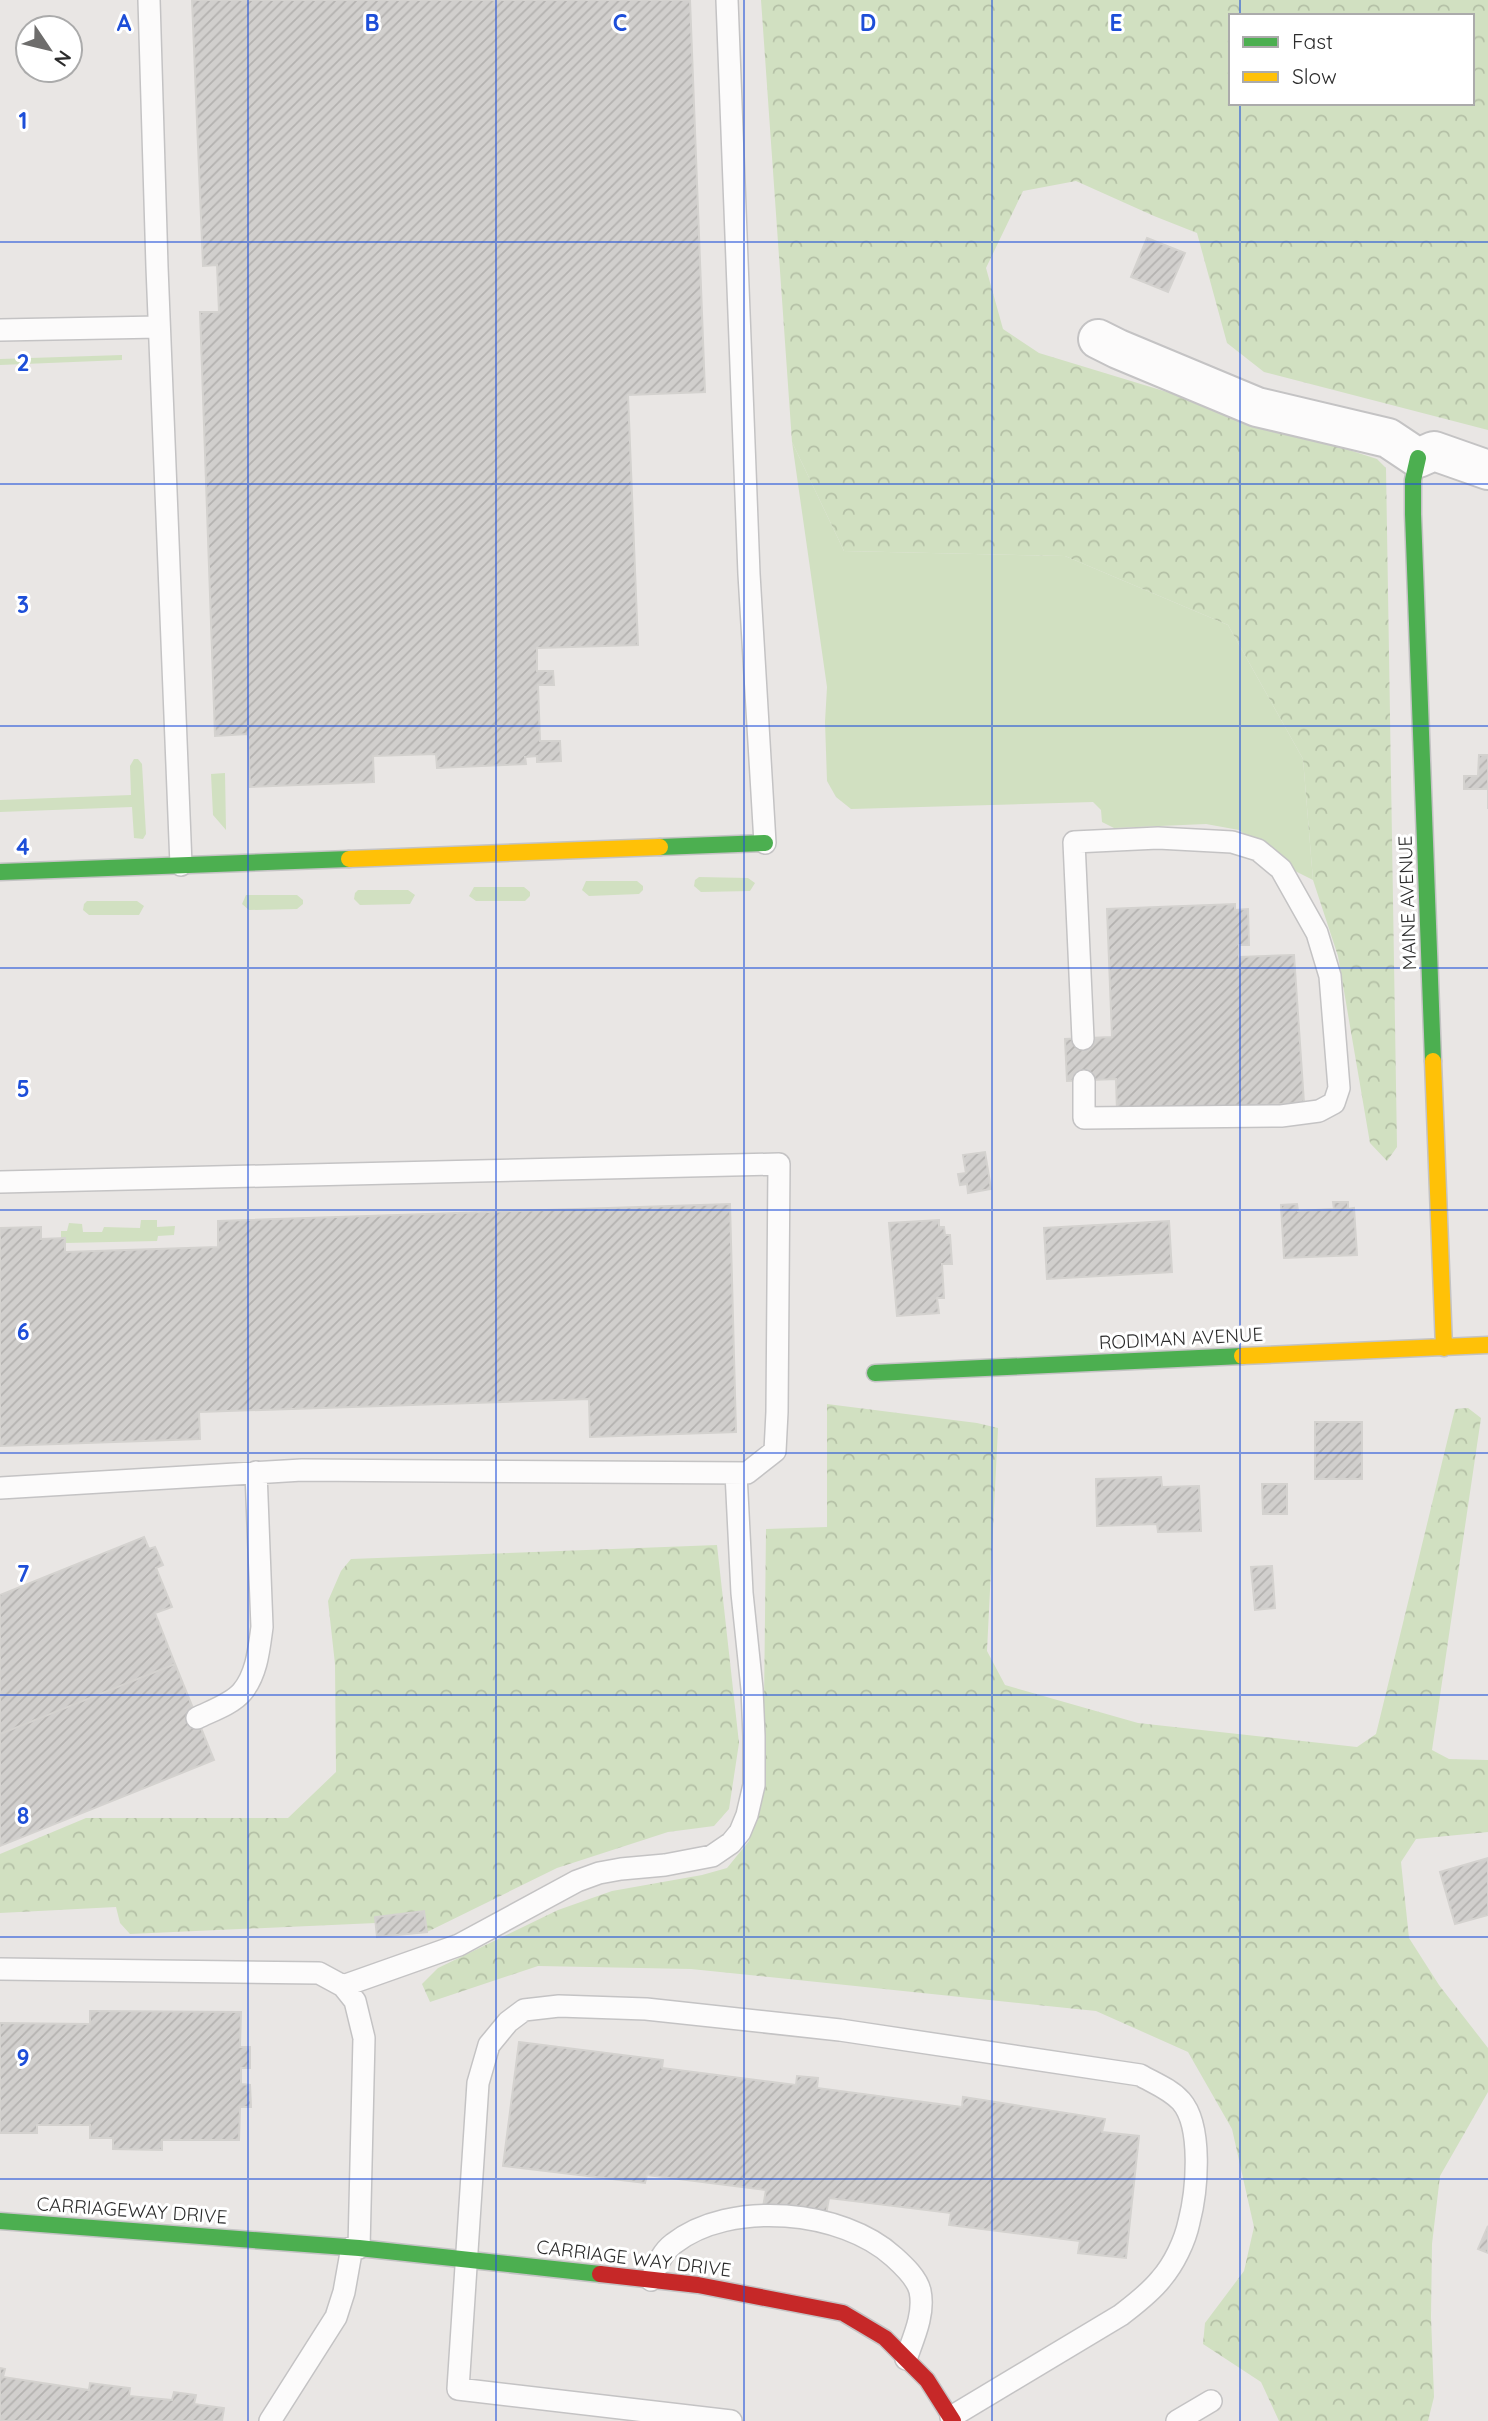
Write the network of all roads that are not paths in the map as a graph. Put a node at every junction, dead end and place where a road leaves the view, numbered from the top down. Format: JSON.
{"nodes":[{"id":1,"x":149,"y":0,"type":"edge"},
{"id":2,"x":727,"y":0,"type":"edge"},
{"id":3,"x":159,"y":327,"type":"junction"},
{"id":4,"x":0,"y":330,"type":"edge"},
{"id":5,"x":1098,"y":339,"type":"dead end"},
{"id":6,"x":1418,"y":458,"type":"junction"},
{"id":7,"x":1488,"y":470,"type":"edge"},
{"id":8,"x":765,"y":843,"type":"joint"},
{"id":9,"x":181,"y":865,"type":"junction"},
{"id":10,"x":0,"y":872,"type":"edge"},
{"id":11,"x":1083,"y":1039,"type":"dead end"},
{"id":12,"x":1084,"y":1081,"type":"dead end"},
{"id":13,"x":0,"y":1182,"type":"edge"},
{"id":14,"x":1488,"y":1345,"type":"edge"},
{"id":15,"x":1444,"y":1348,"type":"junction"},
{"id":16,"x":875,"y":1373,"type":"dead end"},
{"id":17,"x":256,"y":1472,"type":"junction"},
{"id":18,"x":736,"y":1473,"type":"junction"},
{"id":19,"x":0,"y":1488,"type":"edge"},
{"id":20,"x":197,"y":1718,"type":"dead end"},
{"id":21,"x":0,"y":1969,"type":"edge"},
{"id":22,"x":343,"y":1986,"type":"junction"},
{"id":23,"x":0,"y":2221,"type":"edge"},
{"id":24,"x":262,"y":2241,"type":"joint"},
{"id":25,"x":356,"y":2247,"type":"junction"},
{"id":26,"x":466,"y":2259,"type":"junction"},
{"id":27,"x":651,"y":2280,"type":"junction"},
{"id":28,"x":906,"y":2359,"type":"junction"},
{"id":29,"x":1211,"y":2401,"type":"dead end"},
{"id":30,"x":952,"y":2419,"type":"edge"},
{"id":31,"x":270,"y":2421,"type":"edge"},
{"id":32,"x":731,"y":2421,"type":"edge"},
{"id":33,"x":1177,"y":2421,"type":"edge"}],
"edges":[{"from":1,"to":3,"type":"lane"},
{"from":2,"to":8,"type":"lane"},
{"from":3,"to":4,"type":"lane"},
{"from":3,"to":9,"type":"lane"},
{"from":5,"to":6,"type":"street"},
{"from":6,"to":7,"type":"street"},
{"from":6,"to":15,"type":"street","name":"MAINE AVENUE"},
{"from":8,"to":9,"type":"street"},
{"from":9,"to":10,"type":"street"},
{"from":11,"to":12,"type":"lane"},
{"from":13,"to":18,"type":"lane"},
{"from":14,"to":15,"type":"street","name":"RODIMAN AVENUE"},
{"from":15,"to":16,"type":"street","name":"RODIMAN AVENUE"},
{"from":17,"to":18,"type":"lane"},
{"from":17,"to":19,"type":"lane"},
{"from":17,"to":20,"type":"lane"},
{"from":18,"to":22,"type":"lane"},
{"from":21,"to":22,"type":"lane"},
{"from":22,"to":25,"type":"lane"},
{"from":23,"to":24,"type":"street","name":"CARRIAGEWAY DRIVE"},
{"from":24,"to":25,"type":"street","name":"CARRIAGE WAY DRIVE"},
{"from":25,"to":26,"type":"street","name":"CARRIAGE WAY DRIVE"},
{"from":25,"to":31,"type":"lane"},
{"from":26,"to":27,"type":"street","name":"CARRIAGE WAY DRIVE"},
{"from":26,"to":30,"type":"lane"},
{"from":26,"to":32,"type":"lane"},
{"from":27,"to":28,"type":"street","name":"CARRIAGE WAY DRIVE"},
{"from":27,"to":28,"type":"lane"},
{"from":28,"to":30,"type":"street","name":"CARRIAGE WAY DRIVE"},
{"from":29,"to":33,"type":"lane"}]}
